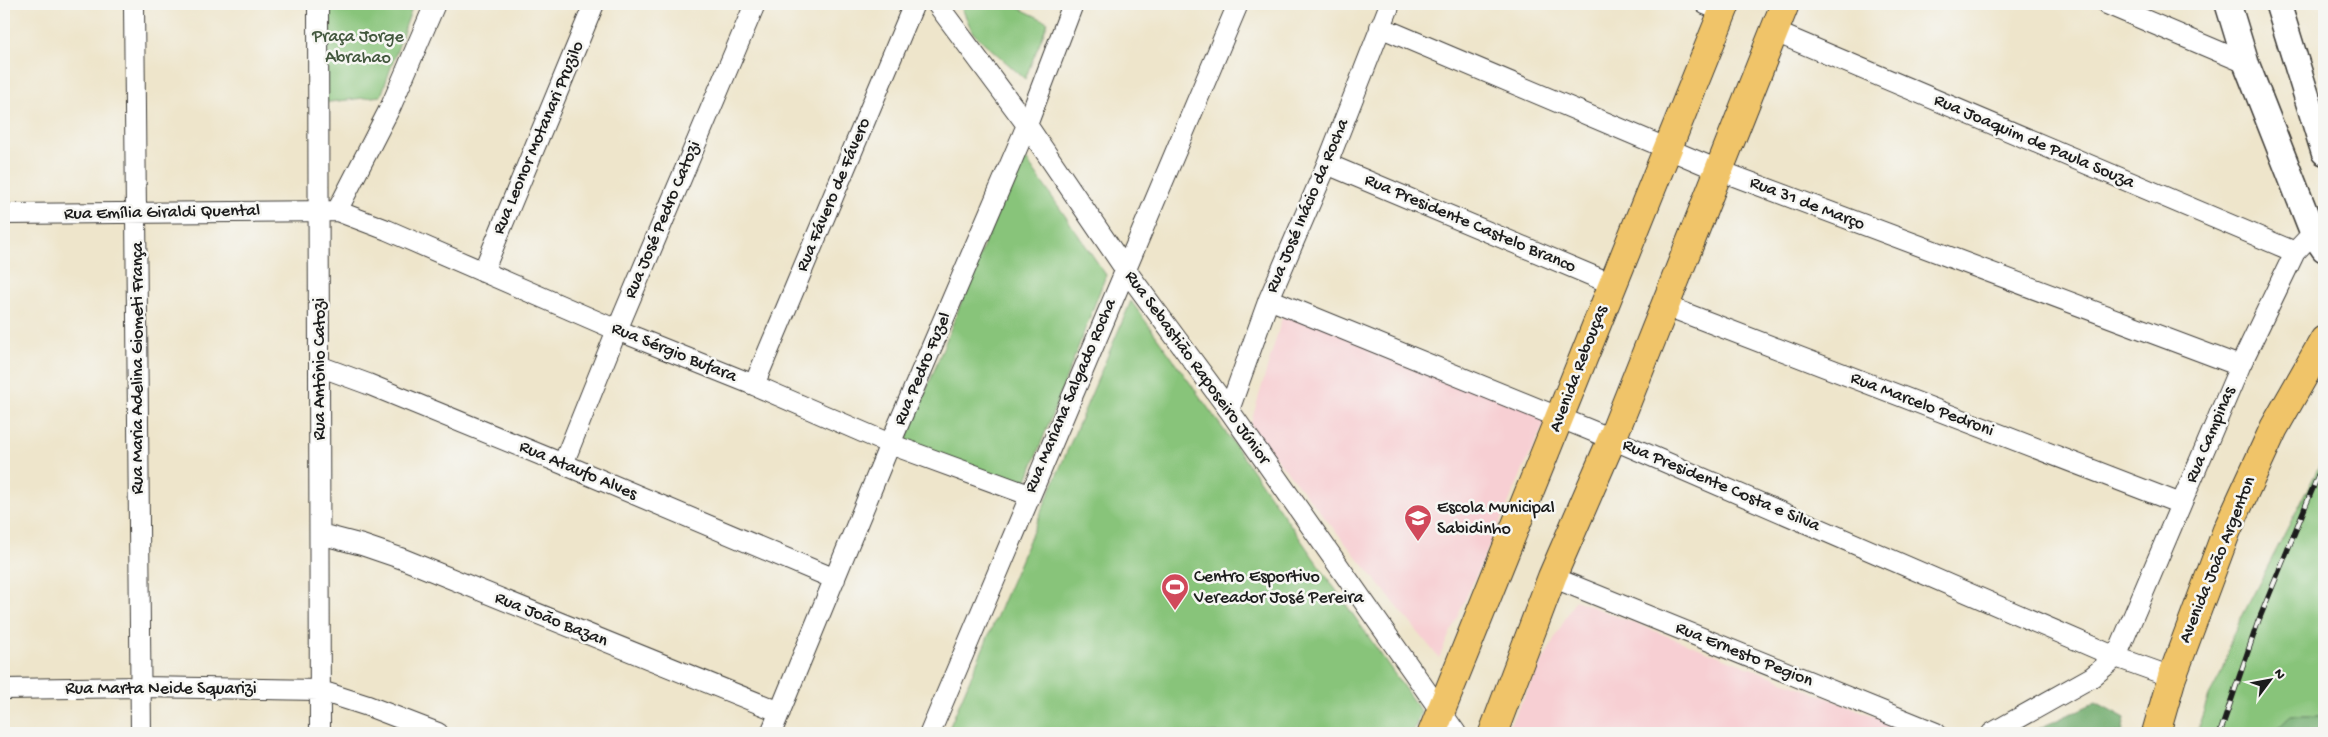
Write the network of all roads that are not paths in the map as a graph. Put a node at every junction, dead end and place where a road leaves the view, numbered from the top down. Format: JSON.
{"nodes":[{"id":1,"x":134,"y":4,"type":"edge"},
{"id":2,"x":318,"y":4,"type":"edge"},
{"id":3,"x":434,"y":4,"type":"edge"},
{"id":4,"x":594,"y":4,"type":"edge"},
{"id":5,"x":755,"y":4,"type":"edge"},
{"id":6,"x":914,"y":4,"type":"edge"},
{"id":7,"x":937,"y":4,"type":"edge"},
{"id":8,"x":1074,"y":4,"type":"edge"},
{"id":9,"x":1238,"y":4,"type":"edge"},
{"id":10,"x":1390,"y":4,"type":"edge"},
{"id":11,"x":1785,"y":4,"type":"edge"},
{"id":12,"x":2107,"y":4,"type":"edge"},
{"id":13,"x":2228,"y":4,"type":"edge"},
{"id":14,"x":2278,"y":4,"type":"edge"},
{"id":15,"x":1718,"y":6,"type":"edge"},
{"id":16,"x":1380,"y":27,"type":"junction"},
{"id":17,"x":1773,"y":31,"type":"junction"},
{"id":18,"x":2246,"y":63,"type":"junction"},
{"id":19,"x":1027,"y":126,"type":"junction"},
{"id":20,"x":1666,"y":149,"type":"junction"},
{"id":21,"x":2324,"y":152,"type":"edge"},
{"id":22,"x":1327,"y":164,"type":"junction"},
{"id":23,"x":1718,"y":170,"type":"junction"},
{"id":24,"x":329,"y":211,"type":"junction"},
{"id":25,"x":4,"y":214,"type":"edge"},
{"id":26,"x":137,"y":214,"type":"junction"},
{"id":27,"x":2320,"y":235,"type":"edge"},
{"id":28,"x":2294,"y":252,"type":"junction"},
{"id":29,"x":1125,"y":269,"type":"junction"},
{"id":30,"x":483,"y":272,"type":"junction"},
{"id":31,"x":1612,"y":284,"type":"junction"},
{"id":32,"x":1269,"y":299,"type":"junction"},
{"id":33,"x":1664,"y":305,"type":"junction"},
{"id":34,"x":616,"y":330,"type":"junction"},
{"id":35,"x":2324,"y":340,"type":"edge"},
{"id":36,"x":319,"y":366,"type":"junction"},
{"id":37,"x":2240,"y":366,"type":"junction"},
{"id":38,"x":754,"y":385,"type":"junction"},
{"id":39,"x":1229,"y":410,"type":"junction"},
{"id":40,"x":1560,"y":419,"type":"junction"},
{"id":41,"x":1612,"y":439,"type":"junction"},
{"id":42,"x":890,"y":444,"type":"junction"},
{"id":43,"x":563,"y":464,"type":"junction"},
{"id":44,"x":1029,"y":495,"type":"junction"},
{"id":45,"x":2181,"y":504,"type":"junction"},
{"id":46,"x":320,"y":534,"type":"junction"},
{"id":47,"x":1552,"y":577,"type":"junction"},
{"id":48,"x":835,"y":579,"type":"junction"},
{"id":49,"x":2116,"y":657,"type":"junction"},
{"id":50,"x":2172,"y":677,"type":"junction"},
{"id":51,"x":141,"y":687,"type":"junction"},
{"id":52,"x":4,"y":689,"type":"edge"},
{"id":53,"x":318,"y":690,"type":"junction"},
{"id":54,"x":780,"y":712,"type":"junction"},
{"id":55,"x":1443,"y":726,"type":"edge"},
{"id":56,"x":141,"y":733,"type":"edge"},
{"id":57,"x":320,"y":733,"type":"edge"},
{"id":58,"x":438,"y":733,"type":"edge"},
{"id":59,"x":771,"y":733,"type":"edge"},
{"id":60,"x":930,"y":733,"type":"edge"},
{"id":61,"x":1493,"y":733,"type":"edge"},
{"id":62,"x":1936,"y":733,"type":"edge"},
{"id":63,"x":1992,"y":733,"type":"edge"},
{"id":64,"x":2156,"y":733,"type":"edge"}],
"edges":[{"from":1,"to":26,"type":"street","name":"Rua Maria Adelina Giometi França"},
{"from":2,"to":24,"type":"street","name":"Rua Antônio Catozi"},
{"from":3,"to":24,"type":"street"},
{"from":4,"to":30,"type":"street","name":"Rua Leonor Motanari Pruzilo"},
{"from":5,"to":34,"type":"street","name":"Rua José Pedro Catozi"},
{"from":6,"to":38,"type":"street","name":"Rua Fávero de Fávero"},
{"from":7,"to":19,"type":"street","name":"Rua Sebastião Raposeiro Júnior"},
{"from":8,"to":19,"type":"street","name":"Rua Pedro Fuzel"},
{"from":9,"to":29,"type":"street","name":"Rua Mariana Salgado Rocha"},
{"from":10,"to":16,"type":"street","name":"Rua José Inácio da Rocha"},
{"from":11,"to":17,"type":"main road"},
{"from":12,"to":18,"type":"street"},
{"from":13,"to":18,"type":"street"},
{"from":14,"to":21,"type":"street"},
{"from":15,"to":20,"type":"main road","name":"Avenida Rebouças"},
{"from":16,"to":20,"type":"street","name":"Rua 31 de Março"},
{"from":16,"to":22,"type":"street","name":"Rua José Inácio da Rocha"},
{"from":17,"to":23,"type":"main road"},
{"from":17,"to":28,"type":"street","name":"Rua Joaquim de Paula Souza"},
{"from":18,"to":27,"type":"street"},
{"from":19,"to":29,"type":"street","name":"Rua Sebastião Raposeiro Júnior"},
{"from":19,"to":42,"type":"street","name":"Rua Pedro Fuzel"},
{"from":20,"to":23,"type":"street","name":"Rua 31 de Março"},
{"from":20,"to":31,"type":"main road","name":"Avenida Rebouças"},
{"from":22,"to":31,"type":"street","name":"Rua Presidente Castelo Branco"},
{"from":22,"to":32,"type":"street","name":"Rua José Inácio da Rocha"},
{"from":23,"to":33,"type":"main road"},
{"from":23,"to":37,"type":"street","name":"Rua 31 de Março"},
{"from":24,"to":26,"type":"street","name":"Rua Emília Giraldi Quental"},
{"from":24,"to":30,"type":"street","name":"Rua Sérgio Bufara"},
{"from":24,"to":36,"type":"street","name":"Rua Antônio Catozi"},
{"from":25,"to":26,"type":"street","name":"Rua Emília Giraldi Quental"},
{"from":26,"to":51,"type":"street","name":"Rua Maria Adelina Giometi França"},
{"from":27,"to":28,"type":"street","name":"Rua Campinas"},
{"from":28,"to":37,"type":"street","name":"Rua Campinas"},
{"from":29,"to":39,"type":"street","name":"Rua Sebastião Raposeiro Júnior"},
{"from":29,"to":44,"type":"street","name":"Rua Mariana Salgado Rocha"},
{"from":30,"to":34,"type":"street","name":"Rua Sérgio Bufara"},
{"from":31,"to":40,"type":"main road","name":"Avenida Rebouças"},
{"from":32,"to":39,"type":"street","name":"Rua José Inácio da Rocha"},
{"from":32,"to":40,"type":"street","name":"Rua Presidente Costa e Silva"},
{"from":33,"to":41,"type":"main road"},
{"from":33,"to":45,"type":"street","name":"Rua Marcelo Pedroni"},
{"from":34,"to":38,"type":"street","name":"Rua Sérgio Bufara"},
{"from":34,"to":43,"type":"street","name":"Rua José Pedro Catozi"},
{"from":35,"to":50,"type":"main road","name":"Avenida João Argenton"},
{"from":36,"to":43,"type":"street","name":"Rua Ataufo Alves"},
{"from":36,"to":46,"type":"street","name":"Rua Antônio Catozi"},
{"from":37,"to":45,"type":"street","name":"Rua Campinas"},
{"from":38,"to":42,"type":"street","name":"Rua Sérgio Bufara"},
{"from":39,"to":55,"type":"street","name":"Rua Sebastião Raposeiro Júnior"},
{"from":40,"to":41,"type":"street","name":"Rua Presidente Costa e Silva"},
{"from":40,"to":55,"type":"main road","name":"Avenida Rebouças"},
{"from":41,"to":47,"type":"main road"},
{"from":41,"to":49,"type":"street","name":"Rua Presidente Costa e Silva"},
{"from":42,"to":44,"type":"street","name":"Rua Sérgio Bufara"},
{"from":42,"to":48,"type":"street","name":"Rua Pedro Fuzel"},
{"from":43,"to":48,"type":"street","name":"Rua Ataufo Alves"},
{"from":44,"to":60,"type":"street","name":"Rua Mariana Salgado Rocha"},
{"from":45,"to":49,"type":"street","name":"Rua Campinas"},
{"from":46,"to":53,"type":"street","name":"Rua Antônio Catozi"},
{"from":46,"to":54,"type":"street","name":"Rua João Bazan"},
{"from":47,"to":61,"type":"main road"},
{"from":47,"to":62,"type":"street","name":"Rua Ernesto Pegion"},
{"from":48,"to":54,"type":"street","name":"Rua Pedro Fuzel"},
{"from":49,"to":50,"type":"street","name":"Rua Presidente Costa e Silva"},
{"from":49,"to":63,"type":"street"},
{"from":50,"to":64,"type":"main road","name":"Avenida João Argenton"},
{"from":51,"to":52,"type":"street","name":"Rua Marta Neide Squarizi"},
{"from":51,"to":53,"type":"street","name":"Rua Marta Neide Squarizi"},
{"from":51,"to":56,"type":"street","name":"Rua Maria Adelina Giometi França"},
{"from":53,"to":57,"type":"street","name":"Rua Antônio Catozi"},
{"from":53,"to":58,"type":"street","name":"Rua Marta Neide Squarizi"},
{"from":54,"to":59,"type":"street","name":"Rua Pedro Fuzel"}]}
